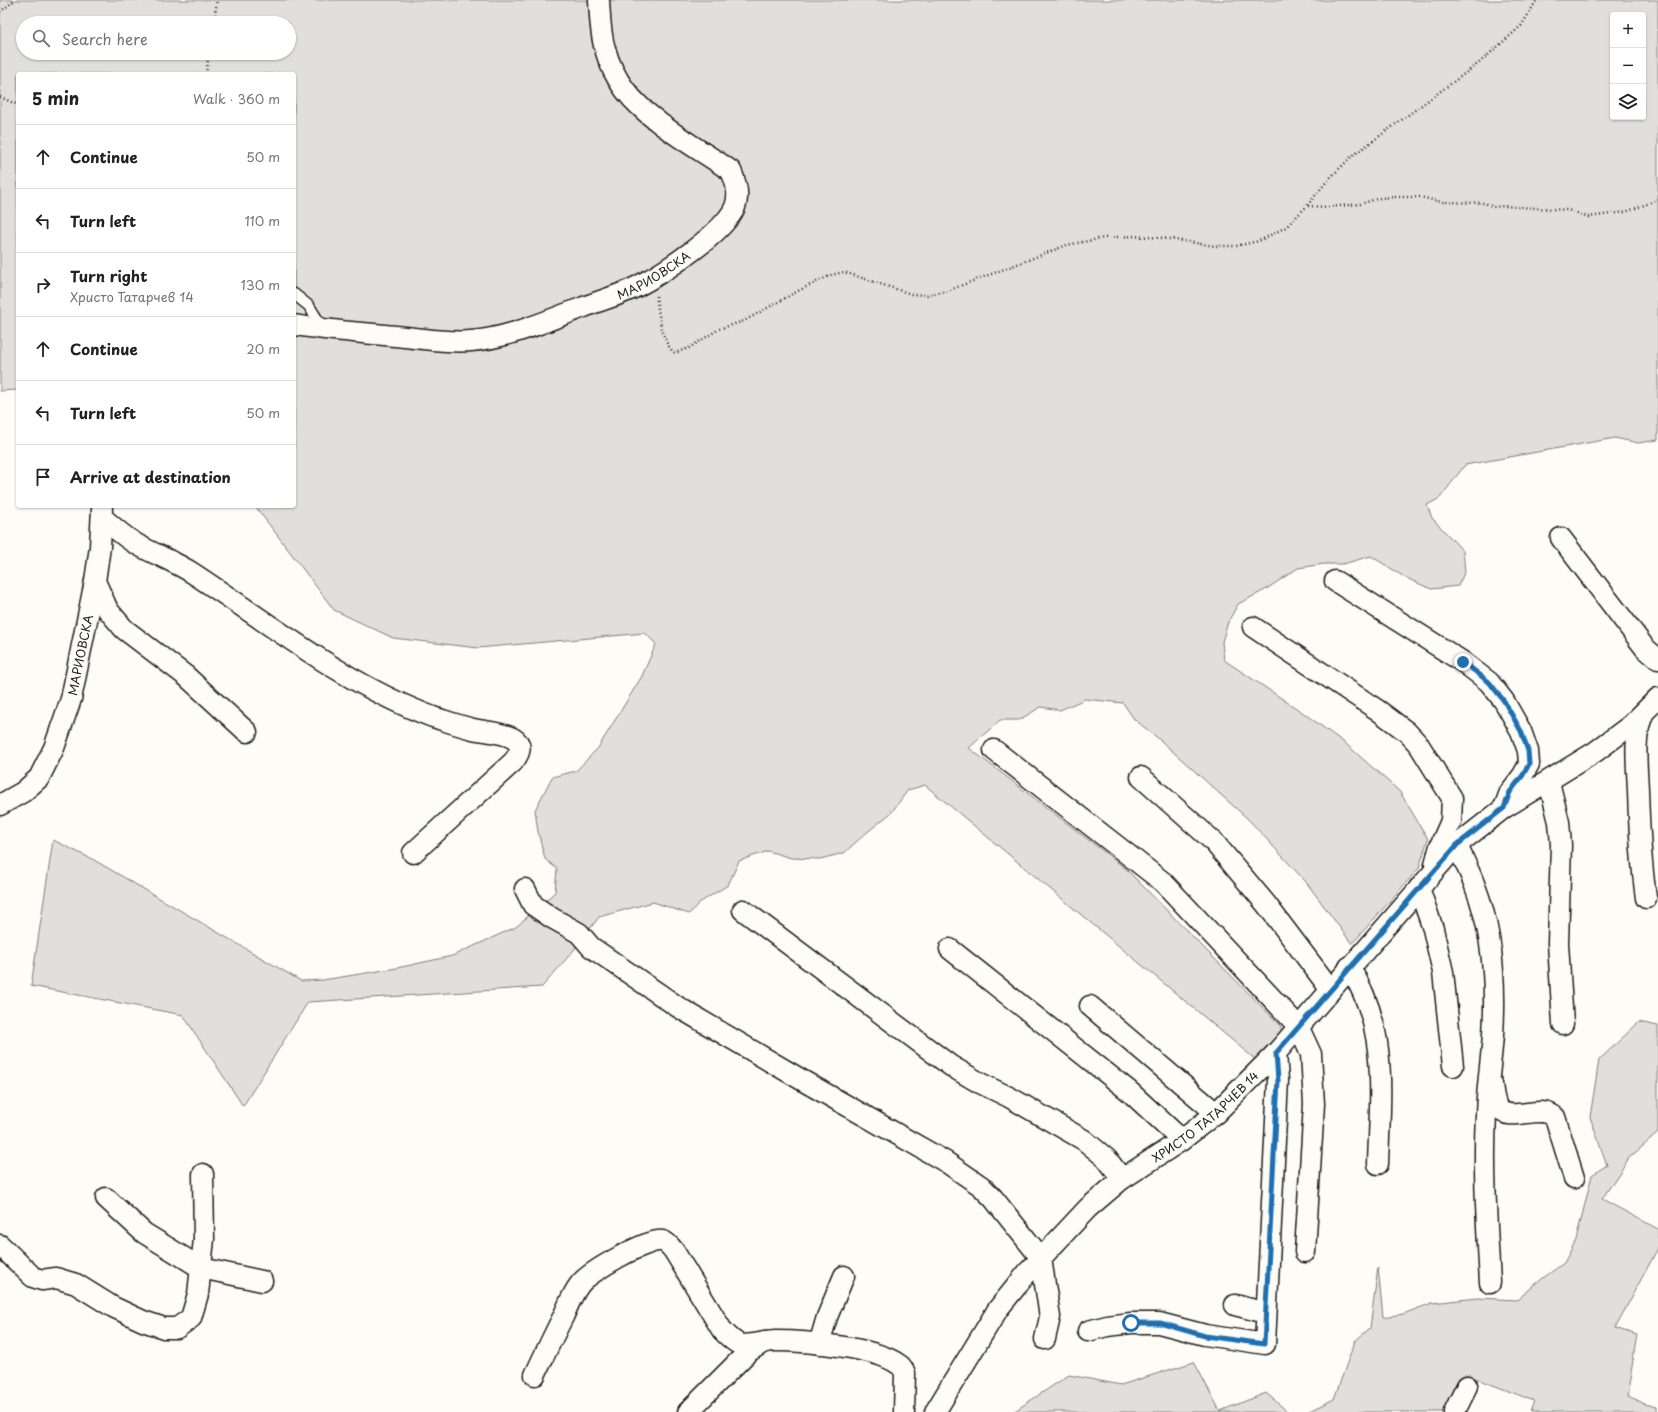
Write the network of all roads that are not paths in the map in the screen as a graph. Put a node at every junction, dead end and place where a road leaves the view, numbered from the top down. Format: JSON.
{"nodes":[{"id":1,"x":599,"y":0,"type":"edge"},
{"id":2,"x":296,"y":296,"type":"edge"},
{"id":3,"x":296,"y":325,"type":"edge"},
{"id":4,"x":324,"y":330,"type":"junction"},
{"id":5,"x":102,"y":511,"type":"edge"},
{"id":6,"x":1561,"y":538,"type":"dead end"},
{"id":7,"x":95,"y":581,"type":"junction"},
{"id":8,"x":1335,"y":581,"type":"dead end"},
{"id":9,"x":1253,"y":627,"type":"dead end"},
{"id":10,"x":1658,"y":659,"type":"edge"},
{"id":11,"x":1658,"y":698,"type":"edge"},
{"id":12,"x":1643,"y":714,"type":"junction"},
{"id":13,"x":247,"y":732,"type":"dead end"},
{"id":14,"x":994,"y":750,"type":"dead end"},
{"id":15,"x":1141,"y":777,"type":"dead end"},
{"id":16,"x":1549,"y":782,"type":"junction"},
{"id":17,"x":0,"y":805,"type":"edge"},
{"id":18,"x":1504,"y":808,"type":"junction"},
{"id":19,"x":1457,"y":845,"type":"junction"},
{"id":20,"x":413,"y":853,"type":"dead end"},
{"id":21,"x":1432,"y":872,"type":"junction"},
{"id":22,"x":1419,"y":888,"type":"junction"},
{"id":23,"x":524,"y":889,"type":"dead end"},
{"id":24,"x":1646,"y":898,"type":"dead end"},
{"id":25,"x":743,"y":910,"type":"dead end"},
{"id":26,"x":950,"y":949,"type":"dead end"},
{"id":27,"x":1349,"y":967,"type":"junction"},
{"id":28,"x":1331,"y":990,"type":"junction"},
{"id":29,"x":1090,"y":1006,"type":"dead end"},
{"id":30,"x":1564,"y":1024,"type":"dead end"},
{"id":31,"x":1298,"y":1026,"type":"junction"},
{"id":32,"x":1276,"y":1053,"type":"junction"},
{"id":33,"x":1491,"y":1064,"type":"junction"},
{"id":34,"x":1453,"y":1066,"type":"dead end"},
{"id":35,"x":1216,"y":1113,"type":"junction"},
{"id":36,"x":1182,"y":1140,"type":"junction"},
{"id":37,"x":1378,"y":1164,"type":"dead end"},
{"id":38,"x":203,"y":1174,"type":"dead end"},
{"id":39,"x":1574,"y":1178,"type":"dead end"},
{"id":40,"x":1122,"y":1179,"type":"junction"},
{"id":41,"x":106,"y":1198,"type":"dead end"},
{"id":42,"x":0,"y":1245,"type":"edge"},
{"id":43,"x":1305,"y":1252,"type":"dead end"},
{"id":44,"x":1041,"y":1258,"type":"junction"},
{"id":45,"x":201,"y":1268,"type":"junction"},
{"id":46,"x":844,"y":1276,"type":"dead end"},
{"id":47,"x":262,"y":1281,"type":"dead end"},
{"id":48,"x":1490,"y":1283,"type":"dead end"},
{"id":49,"x":1235,"y":1305,"type":"dead end"},
{"id":50,"x":1266,"y":1313,"type":"junction"},
{"id":51,"x":1088,"y":1331,"type":"dead end"},
{"id":52,"x":1045,"y":1339,"type":"dead end"},
{"id":53,"x":764,"y":1342,"type":"junction"},
{"id":54,"x":819,"y":1344,"type":"junction"},
{"id":55,"x":535,"y":1375,"type":"dead end"},
{"id":56,"x":1467,"y":1386,"type":"dead end"},
{"id":57,"x":688,"y":1412,"type":"edge"},
{"id":58,"x":904,"y":1412,"type":"edge"},
{"id":59,"x":935,"y":1412,"type":"edge"},
{"id":60,"x":1454,"y":1412,"type":"edge"}],
"edges":[{"from":1,"to":4,"type":"street","name":"МАРИОВСКА"},
{"from":2,"to":4,"type":"lane"},
{"from":3,"to":4,"type":"street","name":"МАРИОВСКА"},
{"from":5,"to":7,"type":"street","name":"МАРИОВСКА"},
{"from":5,"to":20,"type":"street"},
{"from":6,"to":10,"type":"street"},
{"from":7,"to":13,"type":"street"},
{"from":7,"to":17,"type":"street","name":"МАРИОВСКА"},
{"from":8,"to":18,"type":"street"},
{"from":9,"to":21,"type":"street"},
{"from":11,"to":12,"type":"street","name":"ХРИСТО ТАТАРЧЕВ 14"},
{"from":12,"to":16,"type":"street","name":"ХРИСТО ТАТАРЧЕВ 14"},
{"from":12,"to":24,"type":"street"},
{"from":14,"to":31,"type":"street"},
{"from":15,"to":28,"type":"street"},
{"from":16,"to":18,"type":"street","name":"ХРИСТО ТАТАРЧЕВ 14"},
{"from":16,"to":30,"type":"street"},
{"from":18,"to":19,"type":"street","name":"ХРИСТО ТАТАРЧЕВ 14"},
{"from":19,"to":21,"type":"street","name":"ХРИСТО ТАТАРЧЕВ 14"},
{"from":19,"to":33,"type":"street"},
{"from":21,"to":22,"type":"street","name":"ХРИСТО ТАТАРЧЕВ 14"},
{"from":22,"to":27,"type":"street","name":"ХРИСТО ТАТАРЧЕВ 14"},
{"from":22,"to":34,"type":"street"},
{"from":23,"to":44,"type":"street"},
{"from":25,"to":40,"type":"street"},
{"from":26,"to":36,"type":"street"},
{"from":27,"to":28,"type":"street","name":"ХРИСТО ТАТАРЧЕВ 14"},
{"from":27,"to":37,"type":"street"},
{"from":28,"to":31,"type":"street","name":"ХРИСТО ТАТАРЧЕВ 14"},
{"from":29,"to":35,"type":"street"},
{"from":31,"to":32,"type":"street","name":"ХРИСТО ТАТАРЧЕВ 14"},
{"from":31,"to":43,"type":"street"},
{"from":32,"to":35,"type":"street","name":"ХРИСТО ТАТАРЧЕВ 14"},
{"from":32,"to":50,"type":"street"},
{"from":33,"to":39,"type":"street"},
{"from":33,"to":48,"type":"street"},
{"from":35,"to":36,"type":"street","name":"ХРИСТО ТАТАРЧЕВ 14"},
{"from":36,"to":40,"type":"street","name":"ХРИСТО ТАТАРЧЕВ 14"},
{"from":38,"to":45,"type":"street"},
{"from":40,"to":44,"type":"street","name":"ХРИСТО ТАТАРЧЕВ 14"},
{"from":41,"to":45,"type":"street"},
{"from":42,"to":45,"type":"street"},
{"from":44,"to":52,"type":"street"},
{"from":44,"to":59,"type":"street","name":"ХРИСТО ТАТАРЧЕВ 14"},
{"from":45,"to":47,"type":"street"},
{"from":46,"to":54,"type":"street"},
{"from":49,"to":50,"type":"street"},
{"from":50,"to":51,"type":"street"},
{"from":53,"to":54,"type":"street"},
{"from":53,"to":55,"type":"street"},
{"from":53,"to":57,"type":"street"},
{"from":54,"to":58,"type":"street"},
{"from":56,"to":60,"type":"street"}]}
